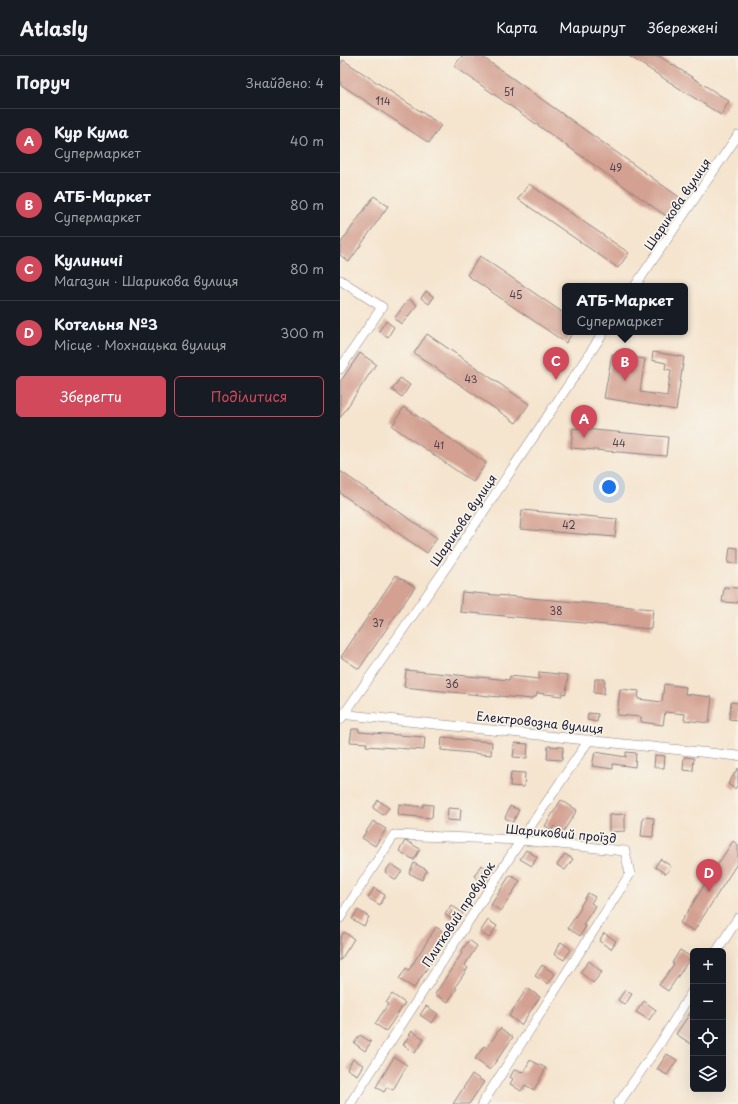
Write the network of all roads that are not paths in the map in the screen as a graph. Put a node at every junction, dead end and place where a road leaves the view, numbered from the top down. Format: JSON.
{"nodes":[{"id":1,"x":738,"y":135,"type":"edge"},
{"id":2,"x":340,"y":280,"type":"edge"},
{"id":3,"x":637,"y":283,"type":"edge"},
{"id":4,"x":602,"y":335,"type":"edge"},
{"id":5,"x":340,"y":369,"type":"edge"},
{"id":6,"x":341,"y":716,"type":"edge"},
{"id":7,"x":589,"y":740,"type":"junction"},
{"id":8,"x":738,"y":756,"type":"edge"},
{"id":9,"x":521,"y":840,"type":"junction"},
{"id":10,"x":340,"y":918,"type":"edge"},
{"id":11,"x":738,"y":918,"type":"edge"},
{"id":12,"x":719,"y":948,"type":"edge"},
{"id":13,"x":690,"y":995,"type":"edge"},
{"id":14,"x":350,"y":1104,"type":"edge"},
{"id":15,"x":482,"y":1104,"type":"edge"},
{"id":16,"x":618,"y":1104,"type":"edge"}],
"edges":[{"from":1,"to":3,"type":"street","name":"Шарикова вулиця"},
{"from":2,"to":5,"type":"street"},
{"from":4,"to":6,"type":"street","name":"Шарикова вулиця"},
{"from":6,"to":7,"type":"street","name":"Електровозна вулиця"},
{"from":7,"to":8,"type":"street","name":"Електровозна вулиця"},
{"from":7,"to":9,"type":"street","name":"Плитковий провулок"},
{"from":9,"to":10,"type":"street","name":"Шариковий проїзд"},
{"from":9,"to":14,"type":"street","name":"Плитковий провулок"},
{"from":9,"to":15,"type":"street","name":"Шариковий проїзд"},
{"from":11,"to":12,"type":"street"},
{"from":13,"to":16,"type":"street"}]}
